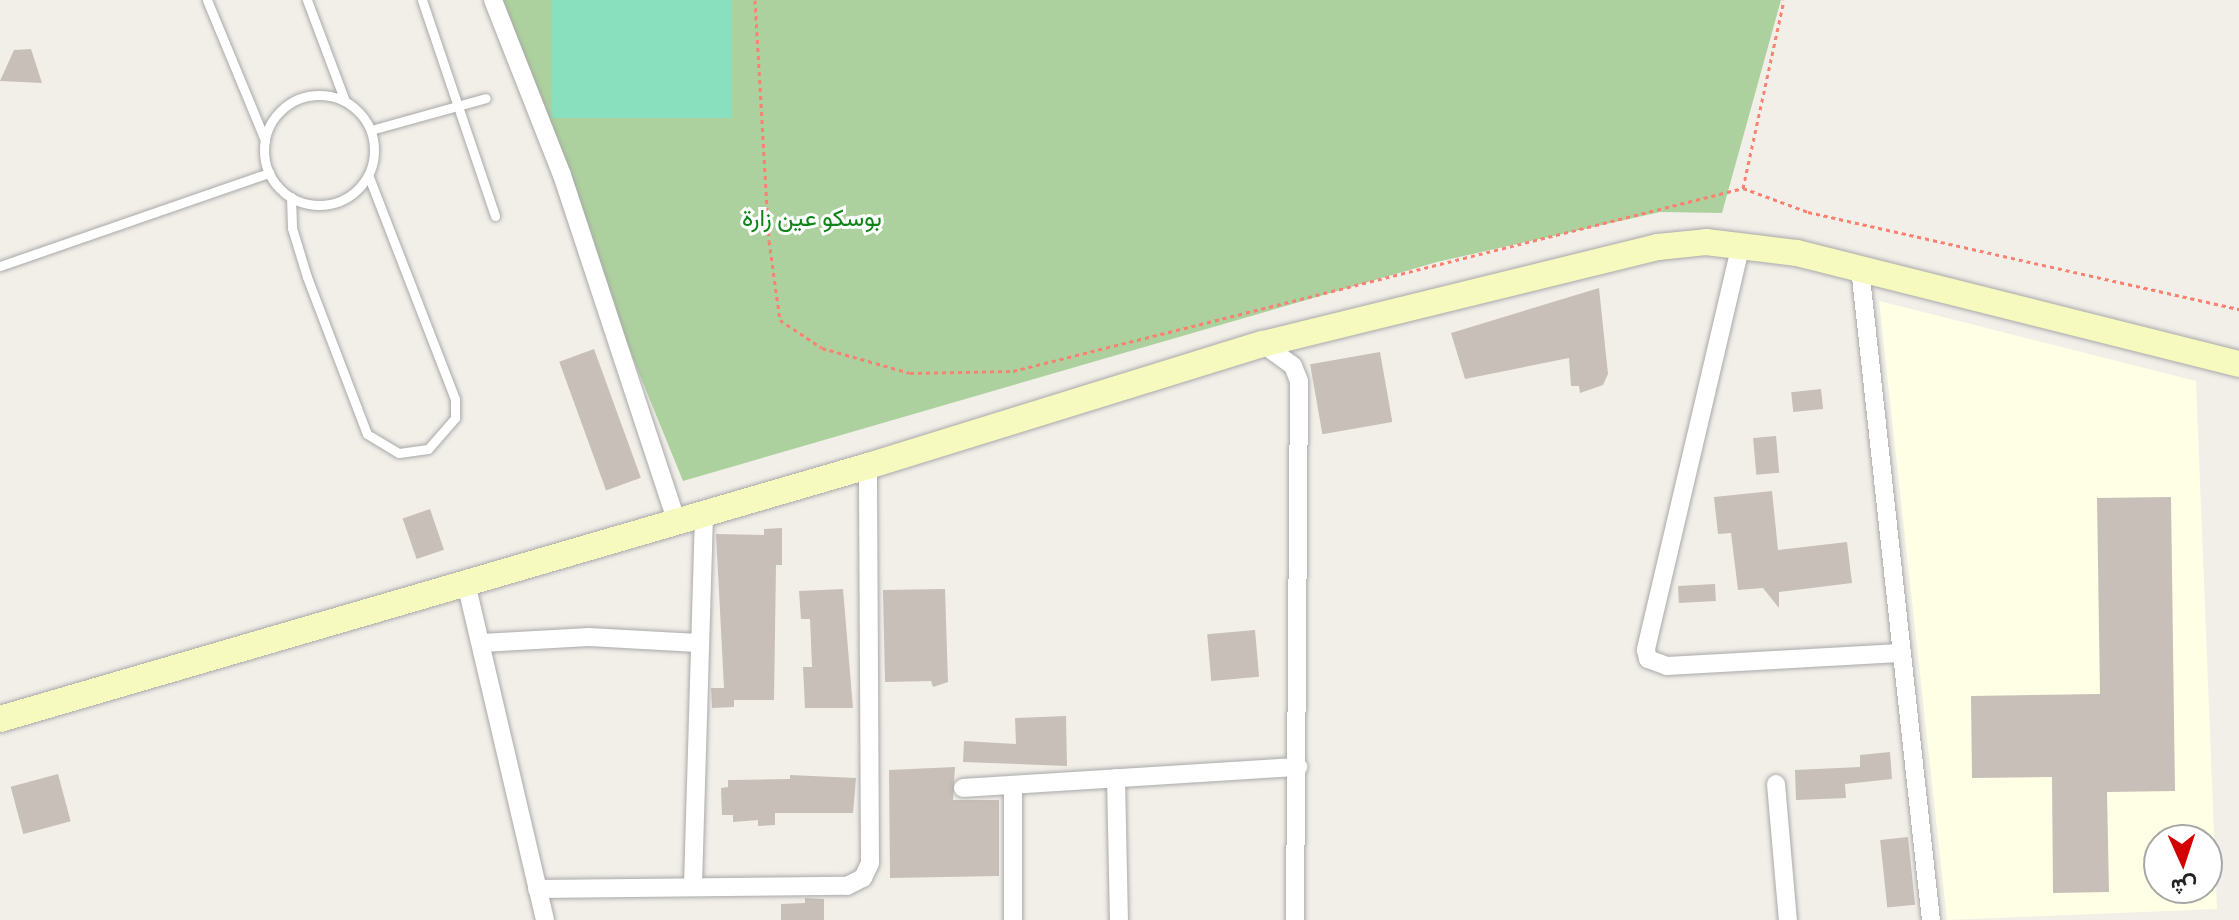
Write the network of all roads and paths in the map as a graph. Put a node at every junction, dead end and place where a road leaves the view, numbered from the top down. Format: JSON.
{"nodes":[{"id":1,"x":207,"y":0,"type":"edge"},
{"id":2,"x":307,"y":0,"type":"edge"},
{"id":3,"x":422,"y":0,"type":"edge"},
{"id":4,"x":493,"y":0,"type":"edge"},
{"id":5,"x":755,"y":0,"type":"edge"},
{"id":6,"x":1784,"y":0,"type":"edge"},
{"id":7,"x":486,"y":98,"type":"dead end"},
{"id":8,"x":345,"y":101,"type":"junction"},
{"id":9,"x":455,"y":106,"type":"junction"},
{"id":10,"x":371,"y":130,"type":"junction"},
{"id":11,"x":265,"y":140,"type":"junction"},
{"id":12,"x":269,"y":173,"type":"junction"},
{"id":13,"x":368,"y":175,"type":"junction"},
{"id":14,"x":1743,"y":188,"type":"junction"},
{"id":15,"x":291,"y":197,"type":"junction"},
{"id":16,"x":495,"y":216,"type":"dead end"},
{"id":17,"x":1741,"y":244,"type":"junction"},
{"id":18,"x":0,"y":266,"type":"edge"},
{"id":19,"x":1860,"y":268,"type":"junction"},
{"id":20,"x":2239,"y":309,"type":"edge"},
{"id":21,"x":1263,"y":344,"type":"junction"},
{"id":22,"x":2239,"y":364,"type":"edge"},
{"id":23,"x":868,"y":466,"type":"junction"},
{"id":24,"x":704,"y":512,"type":"junction"},
{"id":25,"x":676,"y":519,"type":"junction"},
{"id":26,"x":466,"y":583,"type":"junction"},
{"id":27,"x":482,"y":643,"type":"junction"},
{"id":28,"x":698,"y":643,"type":"junction"},
{"id":29,"x":1900,"y":653,"type":"junction"},
{"id":30,"x":0,"y":719,"type":"edge"},
{"id":31,"x":1298,"y":767,"type":"junction"},
{"id":32,"x":1116,"y":778,"type":"junction"},
{"id":33,"x":1776,"y":784,"type":"dead end"},
{"id":34,"x":1013,"y":785,"type":"junction"},
{"id":35,"x":963,"y":788,"type":"dead end"},
{"id":36,"x":693,"y":885,"type":"junction"},
{"id":37,"x":537,"y":889,"type":"junction"},
{"id":38,"x":545,"y":920,"type":"edge"},
{"id":39,"x":1013,"y":920,"type":"edge"},
{"id":40,"x":1119,"y":920,"type":"edge"},
{"id":41,"x":1295,"y":920,"type":"edge"},
{"id":42,"x":1788,"y":920,"type":"edge"},
{"id":43,"x":1931,"y":920,"type":"edge"}],
"edges":[{"from":1,"to":11,"type":"lane"},
{"from":2,"to":8,"type":"lane"},
{"from":3,"to":9,"type":"lane"},
{"from":4,"to":25,"type":"street"},
{"from":5,"to":14,"type":"path"},
{"from":6,"to":14,"type":"path"},
{"from":7,"to":9,"type":"lane"},
{"from":8,"to":10,"type":"lane"},
{"from":8,"to":11,"type":"lane"},
{"from":9,"to":10,"type":"lane"},
{"from":9,"to":16,"type":"lane"},
{"from":10,"to":13,"type":"lane"},
{"from":11,"to":12,"type":"lane"},
{"from":12,"to":15,"type":"lane"},
{"from":12,"to":18,"type":"lane"},
{"from":13,"to":15,"type":"lane"},
{"from":13,"to":15,"type":"lane"},
{"from":14,"to":20,"type":"path"},
{"from":17,"to":19,"type":"main road"},
{"from":17,"to":21,"type":"main road"},
{"from":17,"to":29,"type":"street"},
{"from":19,"to":22,"type":"main road"},
{"from":19,"to":29,"type":"street"},
{"from":21,"to":23,"type":"main road"},
{"from":21,"to":31,"type":"street"},
{"from":23,"to":24,"type":"main road"},
{"from":23,"to":36,"type":"street"},
{"from":24,"to":25,"type":"main road"},
{"from":24,"to":28,"type":"street"},
{"from":25,"to":26,"type":"main road"},
{"from":26,"to":27,"type":"street"},
{"from":26,"to":30,"type":"main road"},
{"from":27,"to":28,"type":"street"},
{"from":27,"to":37,"type":"street"},
{"from":28,"to":36,"type":"street"},
{"from":29,"to":43,"type":"street"},
{"from":31,"to":32,"type":"street"},
{"from":31,"to":41,"type":"street"},
{"from":32,"to":34,"type":"street"},
{"from":32,"to":40,"type":"street"},
{"from":33,"to":42,"type":"street"},
{"from":34,"to":35,"type":"street"},
{"from":34,"to":39,"type":"street"},
{"from":36,"to":37,"type":"street"},
{"from":37,"to":38,"type":"street"}]}
